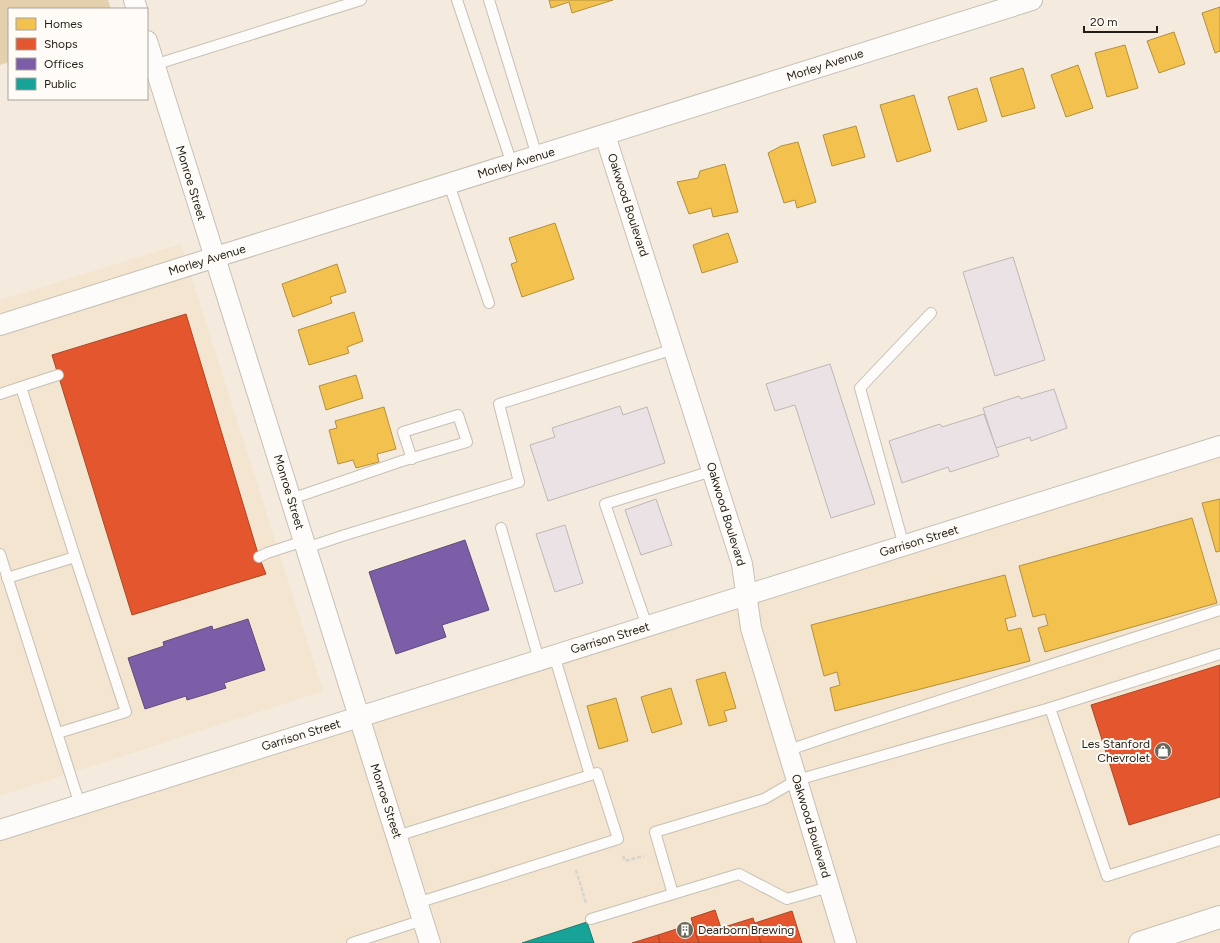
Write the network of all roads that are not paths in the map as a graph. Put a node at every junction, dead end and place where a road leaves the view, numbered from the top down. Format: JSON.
{"nodes":[{"id":1,"x":361,"y":0,"type":"edge"},
{"id":2,"x":457,"y":0,"type":"edge"},
{"id":3,"x":489,"y":0,"type":"edge"},
{"id":4,"x":1032,"y":0,"type":"edge"},
{"id":5,"x":148,"y":44,"type":"edge"},
{"id":6,"x":154,"y":65,"type":"junction"},
{"id":7,"x":605,"y":135,"type":"junction"},
{"id":8,"x":537,"y":156,"type":"junction"},
{"id":9,"x":512,"y":164,"type":"junction"},
{"id":10,"x":449,"y":184,"type":"junction"},
{"id":11,"x":215,"y":258,"type":"junction"},
{"id":12,"x":489,"y":303,"type":"dead end"},
{"id":13,"x":931,"y":313,"type":"dead end"},
{"id":14,"x":0,"y":325,"type":"edge"},
{"id":15,"x":674,"y":349,"type":"junction"},
{"id":16,"x":58,"y":375,"type":"dead end"},
{"id":17,"x":22,"y":387,"type":"junction"},
{"id":18,"x":0,"y":394,"type":"edge"},
{"id":19,"x":1220,"y":446,"type":"edge"},
{"id":20,"x":412,"y":459,"type":"junction"},
{"id":21,"x":712,"y":471,"type":"junction"},
{"id":22,"x":291,"y":499,"type":"junction"},
{"id":23,"x":501,"y":528,"type":"dead end"},
{"id":24,"x":305,"y":545,"type":"junction"},
{"id":25,"x":904,"y":546,"type":"junction"},
{"id":26,"x":0,"y":554,"type":"edge"},
{"id":27,"x":75,"y":556,"type":"junction"},
{"id":28,"x":259,"y":557,"type":"dead end"},
{"id":29,"x":7,"y":578,"type":"junction"},
{"id":30,"x":747,"y":595,"type":"junction"},
{"id":31,"x":1220,"y":610,"type":"edge"},
{"id":32,"x":647,"y":626,"type":"junction"},
{"id":33,"x":1220,"y":654,"type":"edge"},
{"id":34,"x":547,"y":658,"type":"junction"},
{"id":35,"x":1050,"y":708,"type":"junction"},
{"id":36,"x":359,"y":717,"type":"junction"},
{"id":37,"x":58,"y":733,"type":"junction"},
{"id":38,"x":789,"y":750,"type":"junction"},
{"id":39,"x":590,"y":775,"type":"junction"},
{"id":40,"x":797,"y":780,"type":"junction"},
{"id":41,"x":80,"y":805,"type":"junction"},
{"id":42,"x":0,"y":830,"type":"edge"},
{"id":43,"x":397,"y":836,"type":"junction"},
{"id":44,"x":1220,"y":840,"type":"edge"},
{"id":45,"x":829,"y":887,"type":"junction"},
{"id":46,"x":673,"y":894,"type":"junction"},
{"id":47,"x":420,"y":911,"type":"junction"},
{"id":48,"x":1220,"y":917,"type":"edge"},
{"id":49,"x":591,"y":919,"type":"dead end"},
{"id":50,"x":352,"y":943,"type":"edge"},
{"id":51,"x":430,"y":943,"type":"edge"},
{"id":52,"x":846,"y":943,"type":"edge"},
{"id":53,"x":1140,"y":943,"type":"edge"}],
"edges":[{"from":1,"to":6,"type":"lane"},
{"from":2,"to":9,"type":"lane"},
{"from":3,"to":8,"type":"lane"},
{"from":4,"to":7,"type":"street","name":"Morley Avenue"},
{"from":5,"to":6,"type":"street","name":"Monroe Street"},
{"from":6,"to":11,"type":"street","name":"Monroe Street"},
{"from":7,"to":8,"type":"street","name":"Morley Avenue"},
{"from":7,"to":15,"type":"street","name":"Oakwood Boulevard"},
{"from":8,"to":9,"type":"street","name":"Morley Avenue"},
{"from":9,"to":10,"type":"street","name":"Morley Avenue"},
{"from":10,"to":11,"type":"street","name":"Morley Avenue"},
{"from":10,"to":12,"type":"lane"},
{"from":11,"to":14,"type":"street","name":"Morley Avenue"},
{"from":11,"to":22,"type":"street","name":"Monroe Street"},
{"from":13,"to":25,"type":"lane"},
{"from":15,"to":21,"type":"street","name":"Oakwood Boulevard"},
{"from":15,"to":24,"type":"lane"},
{"from":16,"to":17,"type":"lane"},
{"from":17,"to":18,"type":"lane"},
{"from":17,"to":27,"type":"lane"},
{"from":19,"to":25,"type":"street","name":"Garrison Street"},
{"from":20,"to":20,"type":"lane"},
{"from":20,"to":22,"type":"lane"},
{"from":21,"to":30,"type":"street","name":"Oakwood Boulevard"},
{"from":21,"to":32,"type":"lane"},
{"from":22,"to":24,"type":"street","name":"Monroe Street"},
{"from":23,"to":34,"type":"lane"},
{"from":24,"to":28,"type":"lane"},
{"from":24,"to":36,"type":"street","name":"Monroe Street"},
{"from":25,"to":30,"type":"street","name":"Garrison Street"},
{"from":26,"to":29,"type":"lane"},
{"from":27,"to":29,"type":"lane"},
{"from":27,"to":37,"type":"lane"},
{"from":29,"to":37,"type":"lane"},
{"from":30,"to":32,"type":"street","name":"Garrison Street"},
{"from":30,"to":38,"type":"street","name":"Oakwood Boulevard"},
{"from":31,"to":38,"type":"lane"},
{"from":32,"to":34,"type":"street","name":"Garrison Street"},
{"from":33,"to":35,"type":"lane"},
{"from":34,"to":36,"type":"street","name":"Garrison Street"},
{"from":34,"to":39,"type":"lane"},
{"from":35,"to":40,"type":"lane"},
{"from":35,"to":44,"type":"lane"},
{"from":36,"to":41,"type":"street","name":"Garrison Street"},
{"from":36,"to":43,"type":"street","name":"Monroe Street"},
{"from":37,"to":41,"type":"lane"},
{"from":38,"to":40,"type":"street","name":"Oakwood Boulevard"},
{"from":39,"to":43,"type":"lane"},
{"from":39,"to":47,"type":"lane"},
{"from":40,"to":45,"type":"street","name":"Oakwood Boulevard"},
{"from":40,"to":46,"type":"lane"},
{"from":41,"to":42,"type":"street","name":"Garrison Street"},
{"from":43,"to":47,"type":"street","name":"Monroe Street"},
{"from":45,"to":46,"type":"lane"},
{"from":45,"to":52,"type":"street","name":"Oakwood Boulevard"},
{"from":46,"to":49,"type":"lane"},
{"from":47,"to":50,"type":"lane"},
{"from":47,"to":51,"type":"street","name":"Monroe Street"},
{"from":48,"to":53,"type":"main road"}]}
